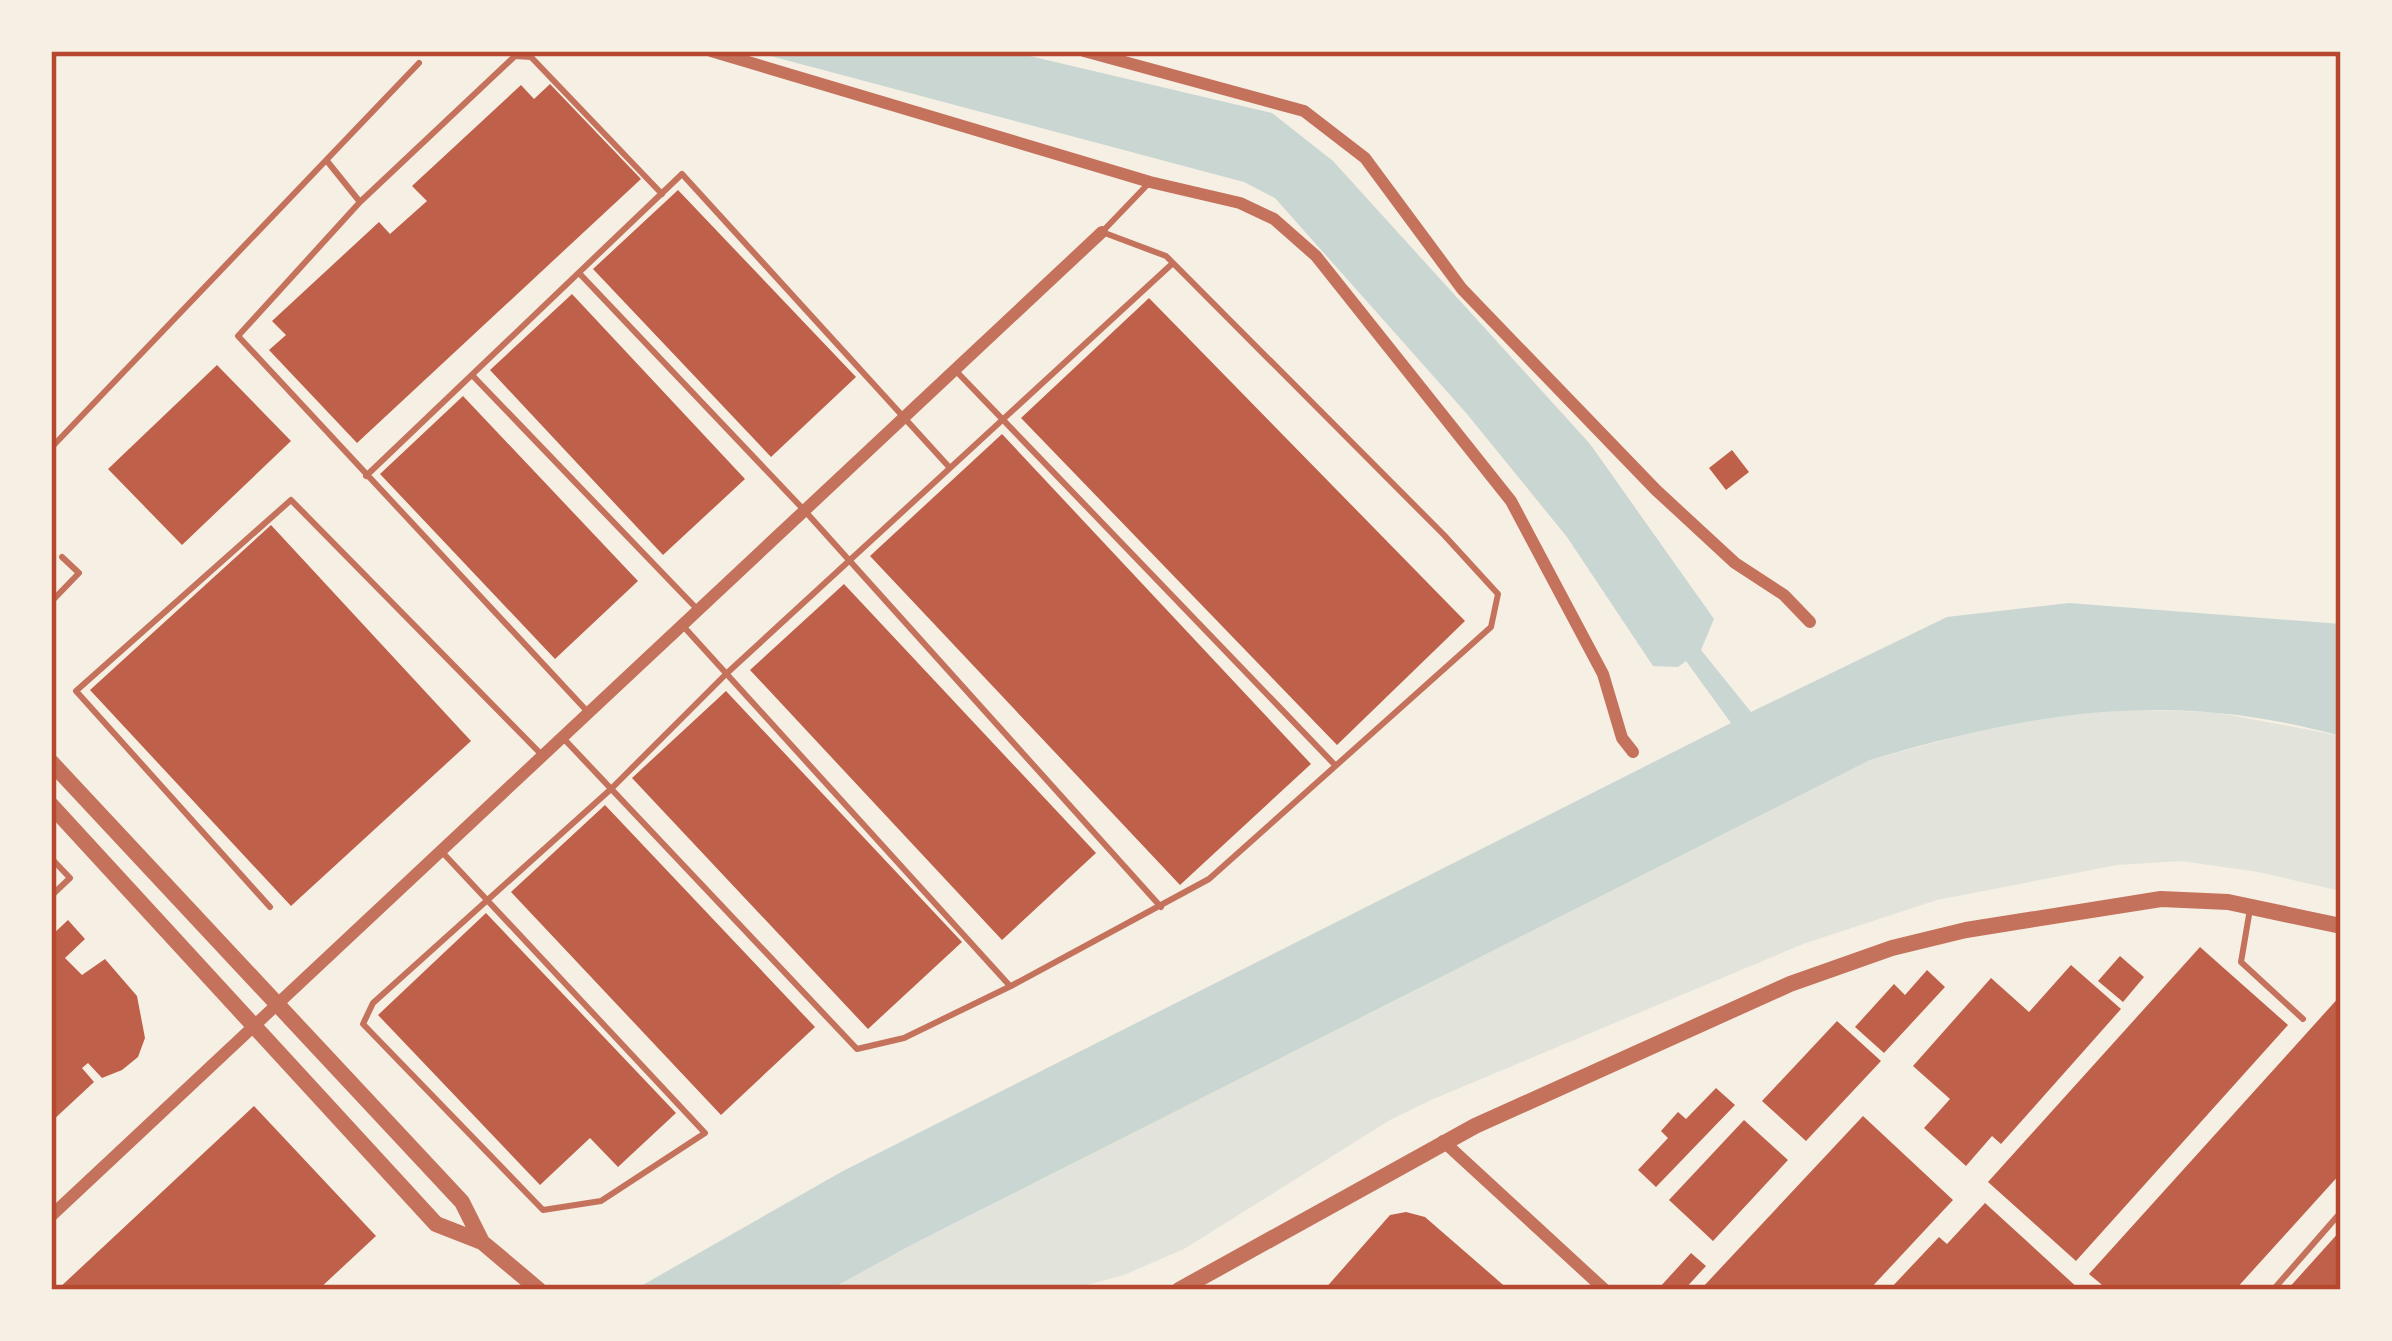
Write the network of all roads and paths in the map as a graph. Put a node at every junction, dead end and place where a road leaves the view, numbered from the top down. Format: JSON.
{"nodes":[{"id":1,"x":710,"y":51,"type":"edge"},
{"id":2,"x":1084,"y":51,"type":"edge"},
{"id":3,"x":419,"y":63,"type":"dead end"},
{"id":4,"x":326,"y":160,"type":"junction"},
{"id":5,"x":1150,"y":182,"type":"junction"},
{"id":6,"x":662,"y":194,"type":"junction"},
{"id":7,"x":360,"y":202,"type":"junction"},
{"id":8,"x":1102,"y":232,"type":"junction"},
{"id":9,"x":1173,"y":263,"type":"junction"},
{"id":10,"x":579,"y":273,"type":"junction"},
{"id":11,"x":954,"y":370,"type":"junction"},
{"id":12,"x":472,"y":375,"type":"junction"},
{"id":13,"x":904,"y":417,"type":"junction"},
{"id":14,"x":1001,"y":418,"type":"junction"},
{"id":15,"x":51,"y":448,"type":"edge"},
{"id":16,"x":950,"y":468,"type":"junction"},
{"id":17,"x":366,"y":476,"type":"junction"},
{"id":18,"x":804,"y":510,"type":"junction"},
{"id":19,"x":62,"y":557,"type":"dead end"},
{"id":20,"x":851,"y":562,"type":"junction"},
{"id":21,"x":51,"y":602,"type":"edge"},
{"id":22,"x":698,"y":610,"type":"junction"},
{"id":23,"x":1810,"y":622,"type":"dead end"},
{"id":24,"x":682,"y":624,"type":"junction"},
{"id":25,"x":726,"y":674,"type":"junction"},
{"id":26,"x":588,"y":712,"type":"junction"},
{"id":27,"x":562,"y":737,"type":"junction"},
{"id":28,"x":1634,"y":752,"type":"dead end"},
{"id":29,"x":542,"y":756,"type":"junction"},
{"id":30,"x":51,"y":762,"type":"edge"},
{"id":31,"x":1335,"y":765,"type":"junction"},
{"id":32,"x":611,"y":789,"type":"junction"},
{"id":33,"x":51,"y":805,"type":"edge"},
{"id":34,"x":441,"y":850,"type":"junction"},
{"id":35,"x":51,"y":858,"type":"edge"},
{"id":36,"x":51,"y":896,"type":"edge"},
{"id":37,"x":487,"y":900,"type":"junction"},
{"id":38,"x":2251,"y":906,"type":"junction"},
{"id":39,"x":1161,"y":907,"type":"junction"},
{"id":40,"x":270,"y":908,"type":"dead end"},
{"id":41,"x":2341,"y":926,"type":"edge"},
{"id":42,"x":1011,"y":986,"type":"junction"},
{"id":43,"x":277,"y":1004,"type":"junction"},
{"id":44,"x":2303,"y":1019,"type":"dead end"},
{"id":45,"x":254,"y":1026,"type":"junction"},
{"id":46,"x":1443,"y":1141,"type":"junction"},
{"id":47,"x":2341,"y":1212,"type":"edge"},
{"id":48,"x":51,"y":1216,"type":"edge"},
{"id":49,"x":482,"y":1242,"type":"junction"},
{"id":50,"x":539,"y":1290,"type":"edge"},
{"id":51,"x":1179,"y":1290,"type":"edge"},
{"id":52,"x":1605,"y":1290,"type":"edge"},
{"id":53,"x":2273,"y":1290,"type":"edge"}],
"edges":[{"from":1,"to":5,"type":"street"},
{"from":2,"to":23,"type":"street"},
{"from":3,"to":4,"type":"lane"},
{"from":4,"to":7,"type":"lane"},
{"from":4,"to":15,"type":"lane"},
{"from":5,"to":8,"type":"lane"},
{"from":5,"to":28,"type":"street"},
{"from":6,"to":7,"type":"lane"},
{"from":6,"to":10,"type":"lane"},
{"from":6,"to":13,"type":"lane"},
{"from":7,"to":17,"type":"lane"},
{"from":8,"to":9,"type":"lane"},
{"from":8,"to":11,"type":"street"},
{"from":9,"to":14,"type":"lane"},
{"from":9,"to":31,"type":"lane"},
{"from":10,"to":12,"type":"lane"},
{"from":10,"to":18,"type":"lane"},
{"from":11,"to":13,"type":"street"},
{"from":11,"to":14,"type":"lane"},
{"from":12,"to":17,"type":"lane"},
{"from":12,"to":22,"type":"lane"},
{"from":13,"to":16,"type":"lane"},
{"from":13,"to":18,"type":"street"},
{"from":14,"to":16,"type":"lane"},
{"from":14,"to":31,"type":"lane"},
{"from":16,"to":20,"type":"lane"},
{"from":17,"to":26,"type":"lane"},
{"from":18,"to":20,"type":"lane"},
{"from":18,"to":22,"type":"street"},
{"from":19,"to":21,"type":"lane"},
{"from":20,"to":25,"type":"lane"},
{"from":20,"to":39,"type":"lane"},
{"from":22,"to":24,"type":"street"},
{"from":24,"to":25,"type":"lane"},
{"from":24,"to":26,"type":"street"},
{"from":25,"to":32,"type":"lane"},
{"from":25,"to":42,"type":"lane"},
{"from":26,"to":27,"type":"street"},
{"from":27,"to":29,"type":"street"},
{"from":27,"to":32,"type":"lane"},
{"from":29,"to":34,"type":"street"},
{"from":29,"to":40,"type":"lane"},
{"from":30,"to":43,"type":"street"},
{"from":31,"to":39,"type":"lane"},
{"from":32,"to":37,"type":"lane"},
{"from":32,"to":42,"type":"lane"},
{"from":33,"to":45,"type":"street"},
{"from":34,"to":37,"type":"lane"},
{"from":34,"to":43,"type":"street"},
{"from":35,"to":36,"type":"lane"},
{"from":37,"to":37,"type":"lane"},
{"from":38,"to":41,"type":"street"},
{"from":38,"to":44,"type":"lane"},
{"from":38,"to":46,"type":"street"},
{"from":39,"to":42,"type":"lane"},
{"from":43,"to":45,"type":"street"},
{"from":43,"to":49,"type":"street"},
{"from":45,"to":48,"type":"street"},
{"from":45,"to":49,"type":"street"},
{"from":46,"to":51,"type":"street"},
{"from":46,"to":52,"type":"street"},
{"from":47,"to":53,"type":"lane"},
{"from":49,"to":50,"type":"street"}]}
